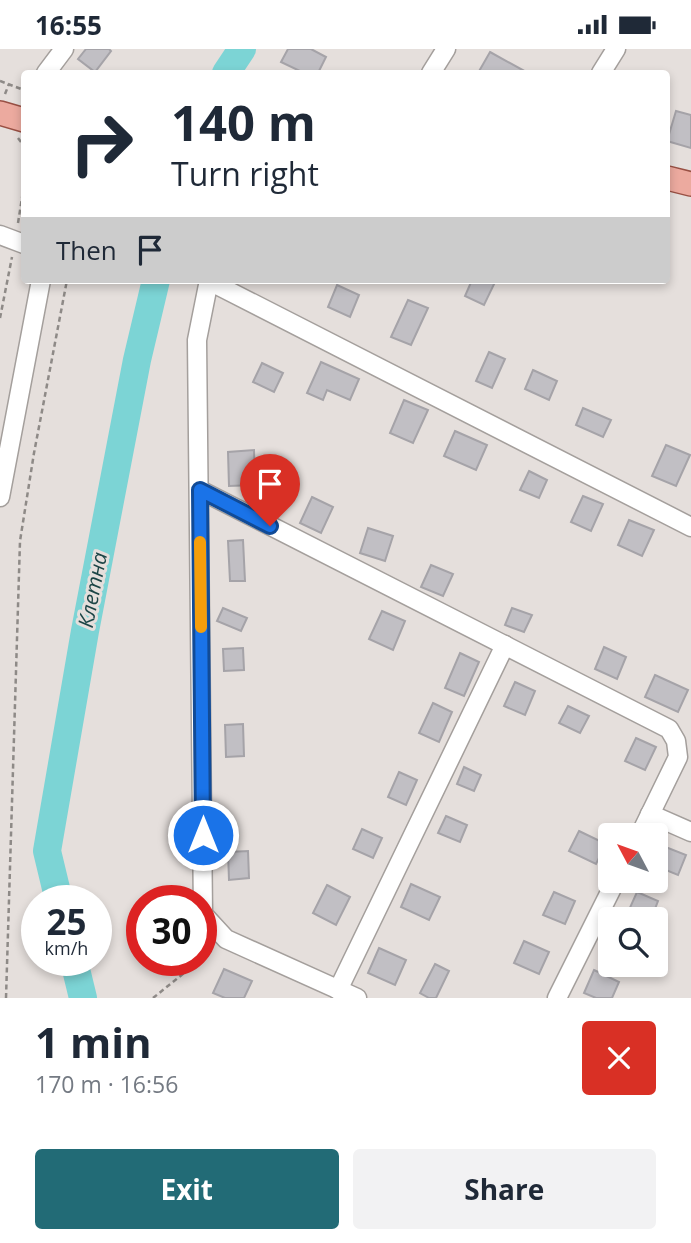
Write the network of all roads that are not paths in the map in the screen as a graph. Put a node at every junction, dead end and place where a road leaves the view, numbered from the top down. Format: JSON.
{"nodes":[{"id":1,"x":64,"y":49,"type":"edge"},
{"id":2,"x":446,"y":49,"type":"edge"},
{"id":3,"x":615,"y":49,"type":"edge"},
{"id":4,"x":48,"y":70,"type":"edge"},
{"id":5,"x":433,"y":70,"type":"edge"},
{"id":6,"x":603,"y":70,"type":"edge"},
{"id":7,"x":670,"y":179,"type":"edge"},
{"id":8,"x":691,"y":184,"type":"edge"},
{"id":9,"x":0,"y":235,"type":"edge"},
{"id":10,"x":21,"y":243,"type":"edge"},
{"id":11,"x":40,"y":284,"type":"edge"},
{"id":12,"x":208,"y":284,"type":"edge"},
{"id":13,"x":217,"y":284,"type":"edge"},
{"id":14,"x":3,"y":461,"type":"edge"},
{"id":15,"x":200,"y":490,"type":"junction"},
{"id":16,"x":0,"y":497,"type":"edge"},
{"id":17,"x":691,"y":527,"type":"edge"},
{"id":18,"x":505,"y":645,"type":"junction"},
{"id":19,"x":650,"y":814,"type":"junction"},
{"id":20,"x":645,"y":823,"type":"edge"},
{"id":21,"x":691,"y":832,"type":"edge"},
{"id":22,"x":610,"y":893,"type":"edge"},
{"id":23,"x":338,"y":990,"type":"junction"},
{"id":24,"x":357,"y":998,"type":"edge"},
{"id":25,"x":557,"y":998,"type":"edge"}],
"edges":[{"from":1,"to":4,"type":"street"},
{"from":2,"to":5,"type":"street"},
{"from":3,"to":6,"type":"street"},
{"from":7,"to":8,"type":"main road"},
{"from":9,"to":10,"type":"street"},
{"from":11,"to":14,"type":"street"},
{"from":12,"to":15,"type":"street"},
{"from":13,"to":17,"type":"street"},
{"from":14,"to":16,"type":"street"},
{"from":15,"to":18,"type":"street"},
{"from":15,"to":23,"type":"street"},
{"from":18,"to":19,"type":"street"},
{"from":18,"to":23,"type":"street"},
{"from":19,"to":20,"type":"street"},
{"from":19,"to":21,"type":"street"},
{"from":22,"to":25,"type":"street"},
{"from":23,"to":24,"type":"street"}]}
